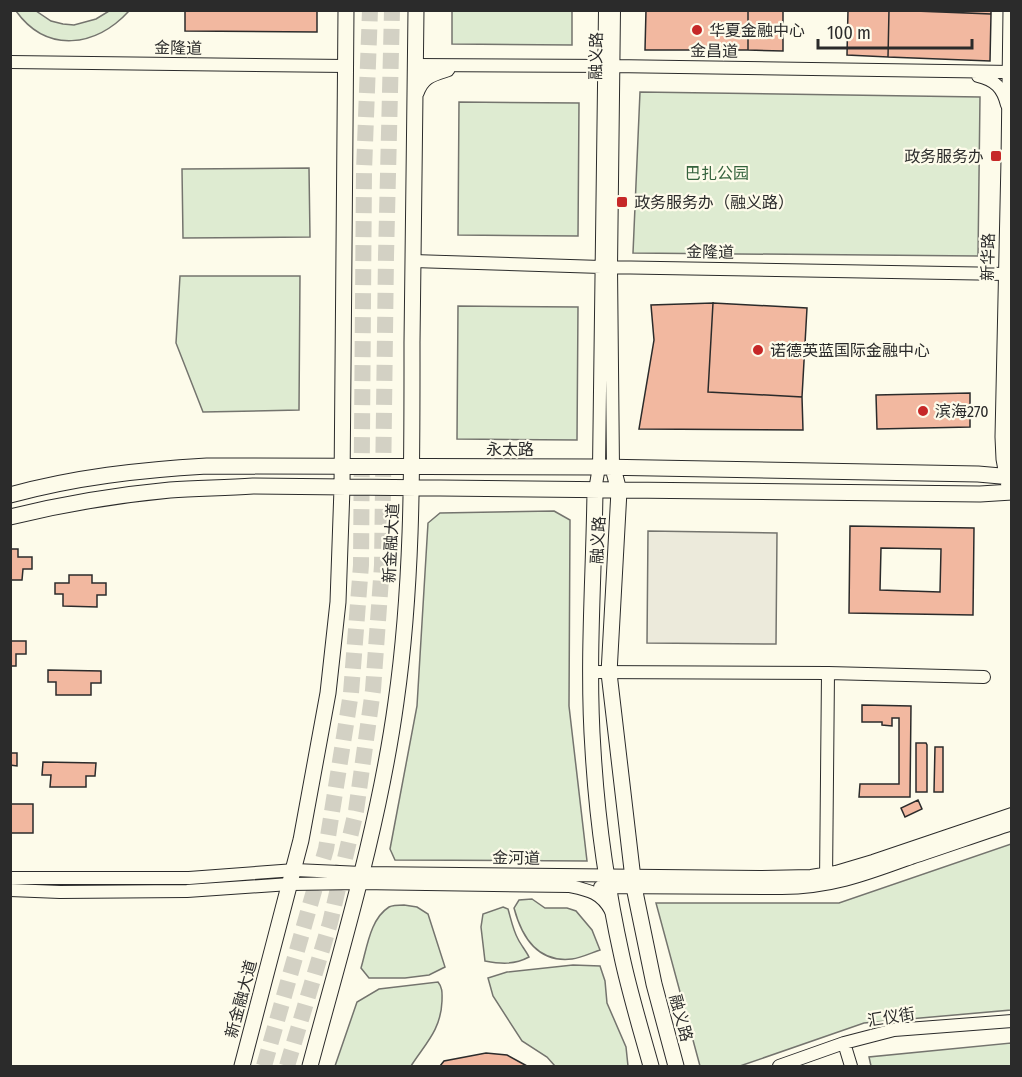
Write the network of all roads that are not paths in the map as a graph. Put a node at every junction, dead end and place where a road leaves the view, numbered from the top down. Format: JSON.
{"nodes":[{"id":1,"x":346,"y":10,"type":"edge"},
{"id":2,"x":416,"y":10,"type":"edge"},
{"id":3,"x":605,"y":10,"type":"edge"},
{"id":4,"x":614,"y":10,"type":"edge"},
{"id":5,"x":1011,"y":10,"type":"edge"},
{"id":6,"x":609,"y":46,"type":"junction"},
{"id":7,"x":10,"y":62,"type":"edge"},
{"id":8,"x":346,"y":66,"type":"junction"},
{"id":9,"x":416,"y":67,"type":"junction"},
{"id":10,"x":610,"y":67,"type":"junction"},
{"id":11,"x":447,"y":69,"type":"junction"},
{"id":12,"x":1011,"y":74,"type":"edge"},
{"id":13,"x":976,"y":76,"type":"junction"},
{"id":14,"x":415,"y":95,"type":"junction"},
{"id":15,"x":1009,"y":113,"type":"junction"},
{"id":16,"x":413,"y":261,"type":"junction"},
{"id":17,"x":606,"y":267,"type":"junction"},
{"id":18,"x":1006,"y":274,"type":"junction"},
{"id":19,"x":343,"y":462,"type":"junction"},
{"id":20,"x":412,"y":467,"type":"junction"},
{"id":21,"x":606,"y":468,"type":"junction"},
{"id":22,"x":342,"y":488,"type":"junction"},
{"id":23,"x":1010,"y":488,"type":"edge"},
{"id":24,"x":375,"y":489,"type":"junction"},
{"id":25,"x":412,"y":489,"type":"junction"},
{"id":26,"x":556,"y":490,"type":"junction"},
{"id":27,"x":595,"y":490,"type":"junction"},
{"id":28,"x":619,"y":491,"type":"junction"},
{"id":29,"x":10,"y":495,"type":"edge"},
{"id":30,"x":10,"y":517,"type":"edge"},
{"id":31,"x":595,"y":526,"type":"junction"},
{"id":32,"x":591,"y":672,"type":"junction"},
{"id":33,"x":609,"y":673,"type":"junction"},
{"id":34,"x":828,"y":673,"type":"junction"},
{"id":35,"x":984,"y":677,"type":"dead end"},
{"id":36,"x":1010,"y":816,"type":"edge"},
{"id":37,"x":292,"y":877,"type":"junction"},
{"id":38,"x":10,"y":878,"type":"edge"},
{"id":39,"x":361,"y":878,"type":"junction"},
{"id":40,"x":826,"y":880,"type":"junction"},
{"id":41,"x":608,"y":881,"type":"junction"},
{"id":42,"x":632,"y":883,"type":"junction"},
{"id":43,"x":569,"y":886,"type":"junction"},
{"id":44,"x":10,"y":890,"type":"edge"},
{"id":45,"x":614,"y":921,"type":"junction"},
{"id":46,"x":1011,"y":1021,"type":"edge"},
{"id":47,"x":844,"y":1043,"type":"junction"},
{"id":48,"x":242,"y":1066,"type":"edge"},
{"id":49,"x":310,"y":1066,"type":"edge"},
{"id":50,"x":651,"y":1066,"type":"edge"},
{"id":51,"x":676,"y":1066,"type":"edge"},
{"id":52,"x":779,"y":1066,"type":"edge"},
{"id":53,"x":851,"y":1066,"type":"edge"}],
"edges":[{"from":1,"to":8,"type":"main road","name":"新金融大道"},
{"from":2,"to":9,"type":"main road","name":"新金融大道"},
{"from":3,"to":6,"type":"street","name":"融义路"},
{"from":4,"to":6,"type":"street","name":"融义路"},
{"from":5,"to":12,"type":"main road","name":"新华路"},
{"from":6,"to":10,"type":"street","name":"融义路"},
{"from":7,"to":8,"type":"street","name":"金隆道"},
{"from":8,"to":19,"type":"main road","name":"新金融大道"},
{"from":9,"to":10,"type":"street","name":"金昌道"},
{"from":9,"to":11,"type":"street"},
{"from":9,"to":14,"type":"main road","name":"新金融大道"},
{"from":10,"to":11,"type":"street"},
{"from":10,"to":12,"type":"street","name":"金昌道"},
{"from":10,"to":13,"type":"street","name":"金昌道"},
{"from":10,"to":17,"type":"street","name":"融义路"},
{"from":11,"to":14,"type":"main road"},
{"from":12,"to":13,"type":"street","name":"金昌道"},
{"from":12,"to":15,"type":"main road","name":"新华路"},
{"from":13,"to":15,"type":"street"},
{"from":14,"to":16,"type":"main road","name":"新金融大道"},
{"from":15,"to":18,"type":"main road","name":"新华路"},
{"from":16,"to":17,"type":"street","name":"金隆道"},
{"from":16,"to":20,"type":"main road","name":"新金融大道"},
{"from":17,"to":18,"type":"street","name":"金隆道"},
{"from":17,"to":21,"type":"street","name":"融义路"},
{"from":18,"to":23,"type":"main road","name":"新华路"},
{"from":19,"to":20,"type":"main road","name":"永太路"},
{"from":19,"to":22,"type":"main road","name":"新金融大道"},
{"from":19,"to":24,"type":"main road"},
{"from":19,"to":29,"type":"main road","name":"永太路"},
{"from":20,"to":21,"type":"main road","name":"永太路"},
{"from":20,"to":25,"type":"main road","name":"新金融大道"},
{"from":21,"to":23,"type":"main road","name":"永太路"},
{"from":21,"to":27,"type":"street","name":"融义路"},
{"from":21,"to":28,"type":"main road","name":"融义路"},
{"from":22,"to":24,"type":"main road"},
{"from":22,"to":30,"type":"main road"},
{"from":22,"to":37,"type":"main road","name":"新金融大道"},
{"from":23,"to":28,"type":"main road"},
{"from":24,"to":25,"type":"main road"},
{"from":25,"to":26,"type":"main road"},
{"from":25,"to":39,"type":"main road","name":"新金融大道"},
{"from":26,"to":27,"type":"main road"},
{"from":26,"to":31,"type":"main road"},
{"from":27,"to":28,"type":"main road"},
{"from":27,"to":31,"type":"main road","name":"融义路"},
{"from":28,"to":33,"type":"main road","name":"融义路"},
{"from":31,"to":32,"type":"main road","name":"融义路"},
{"from":32,"to":33,"type":"street"},
{"from":32,"to":41,"type":"main road","name":"融义路"},
{"from":33,"to":34,"type":"street"},
{"from":33,"to":42,"type":"main road","name":"融义路"},
{"from":34,"to":35,"type":"street"},
{"from":34,"to":40,"type":"street"},
{"from":36,"to":40,"type":"street","name":"金河道"},
{"from":37,"to":38,"type":"street","name":"金河道"},
{"from":37,"to":39,"type":"street","name":"金河道"},
{"from":37,"to":44,"type":"street","name":"金河道"},
{"from":37,"to":48,"type":"main road","name":"新金融大道"},
{"from":39,"to":41,"type":"street","name":"金河道"},
{"from":39,"to":43,"type":"street","name":"金河道"},
{"from":39,"to":49,"type":"main road","name":"新金融大道"},
{"from":40,"to":42,"type":"street","name":"金河道"},
{"from":40,"to":42,"type":"street","name":"金河道"},
{"from":41,"to":42,"type":"street","name":"金河道"},
{"from":41,"to":43,"type":"street","name":"金河道"},
{"from":41,"to":45,"type":"main road","name":"融义路"},
{"from":42,"to":45,"type":"street"},
{"from":42,"to":51,"type":"main road","name":"融义路"},
{"from":43,"to":45,"type":"street"},
{"from":45,"to":50,"type":"main road","name":"融义路"},
{"from":46,"to":47,"type":"street","name":"汇仪街"},
{"from":47,"to":52,"type":"street","name":"汇仪街"},
{"from":47,"to":53,"type":"street"}]}
